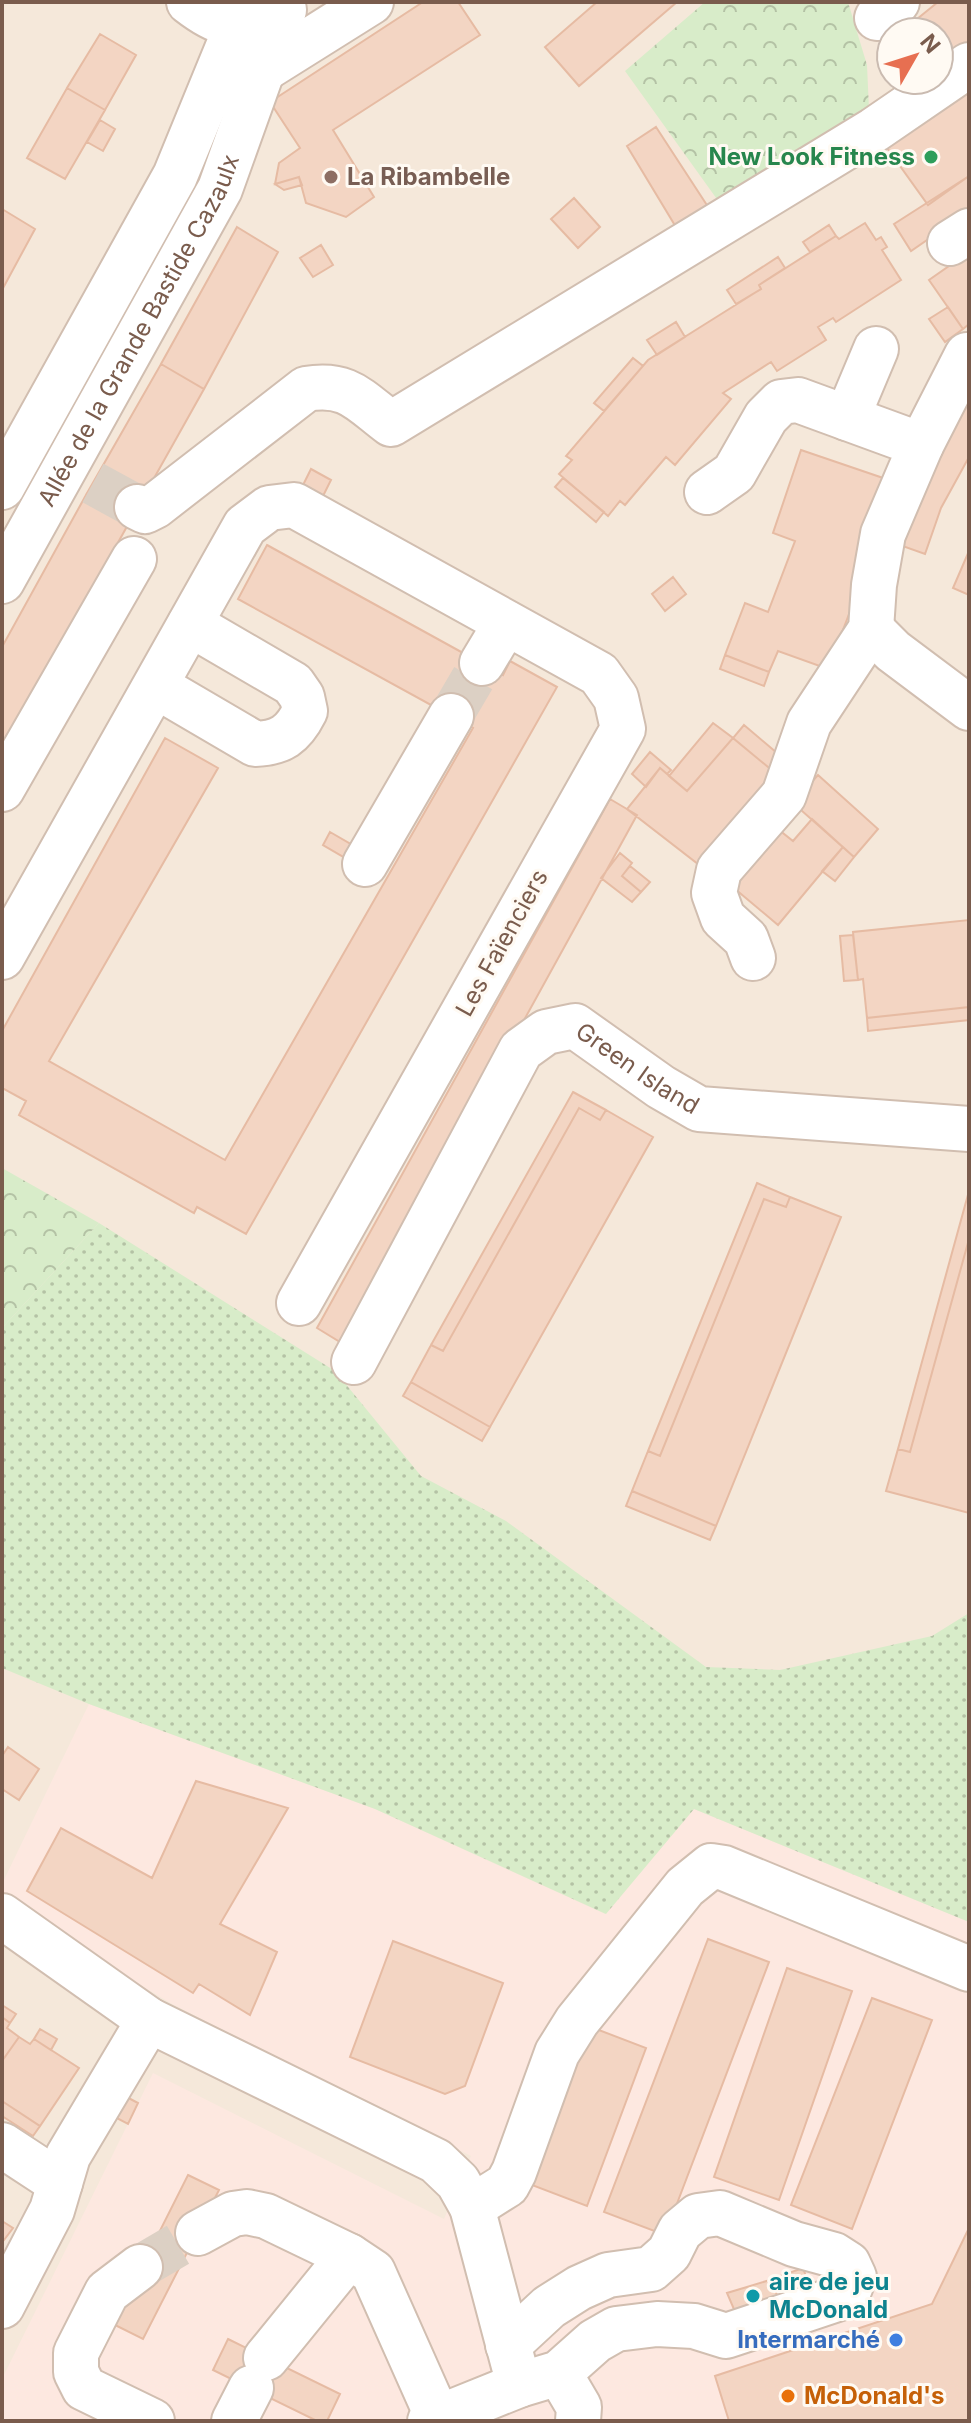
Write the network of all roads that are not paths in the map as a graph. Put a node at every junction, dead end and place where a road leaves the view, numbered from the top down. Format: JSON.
{"nodes":[{"id":1,"x":189,"y":2,"type":"edge"},
{"id":2,"x":371,"y":2,"type":"edge"},
{"id":3,"x":290,"y":6,"type":"edge"},
{"id":4,"x":237,"y":25,"type":"junction"},
{"id":5,"x":969,"y":65,"type":"edge"},
{"id":6,"x":261,"y":71,"type":"junction"},
{"id":7,"x":876,"y":349,"type":"dead end"},
{"id":8,"x":967,"y":355,"type":"edge"},
{"id":9,"x":847,"y":418,"type":"junction"},
{"id":10,"x":14,"y":439,"type":"edge"},
{"id":11,"x":921,"y":445,"type":"junction"},
{"id":12,"x":80,"y":476,"type":"junction"},
{"id":13,"x":2,"y":487,"type":"edge"},
{"id":14,"x":707,"y":492,"type":"dead end"},
{"id":15,"x":137,"y":507,"type":"dead end"},
{"id":16,"x":134,"y":559,"type":"dead end"},
{"id":17,"x":2,"y":581,"type":"edge"},
{"id":18,"x":506,"y":623,"type":"junction"},
{"id":19,"x":190,"y":624,"type":"junction"},
{"id":20,"x":871,"y":629,"type":"junction"},
{"id":21,"x":482,"y":663,"type":"tunnel mouth"},
{"id":22,"x":156,"y":686,"type":"junction"},
{"id":23,"x":969,"y":708,"type":"edge"},
{"id":24,"x":451,"y":716,"type":"tunnel mouth"},
{"id":25,"x":2,"y":789,"type":"edge"},
{"id":26,"x":365,"y":864,"type":"dead end"},
{"id":27,"x":2,"y":957,"type":"edge"},
{"id":28,"x":753,"y":958,"type":"dead end"},
{"id":29,"x":969,"y":1129,"type":"edge"},
{"id":30,"x":299,"y":1303,"type":"dead end"},
{"id":31,"x":354,"y":1362,"type":"dead end"},
{"id":32,"x":2,"y":1916,"type":"edge"},
{"id":33,"x":969,"y":1969,"type":"edge"},
{"id":34,"x":149,"y":2020,"type":"junction"},
{"id":35,"x":2,"y":2145,"type":"edge"},
{"id":36,"x":60,"y":2183,"type":"junction"},
{"id":37,"x":472,"y":2207,"type":"junction"},
{"id":38,"x":198,"y":2233,"type":"tunnel mouth"},
{"id":39,"x":349,"y":2256,"type":"junction"},
{"id":40,"x":140,"y":2267,"type":"tunnel mouth"},
{"id":41,"x":2,"y":2306,"type":"edge"},
{"id":42,"x":529,"y":2368,"type":"junction"},
{"id":43,"x":250,"y":2389,"type":"edge"},
{"id":44,"x":434,"y":2420,"type":"edge"},
{"id":45,"x":152,"y":2421,"type":"edge"},
{"id":46,"x":578,"y":2421,"type":"edge"}],
"edges":[{"from":1,"to":4,"type":"street"},
{"from":2,"to":6,"type":"street"},
{"from":3,"to":4,"type":"street","name":"Allée de la Grande Bastide Cazaulx"},
{"from":3,"to":6,"type":"street","name":"Allée de la Grande Bastide Cazaulx"},
{"from":4,"to":10,"type":"street","name":"Allée de la Grande Bastide Cazaulx"},
{"from":5,"to":15,"type":"street"},
{"from":6,"to":12,"type":"street","name":"Allée de la Grande Bastide Cazaulx"},
{"from":7,"to":9,"type":"street"},
{"from":8,"to":11,"type":"street"},
{"from":9,"to":11,"type":"street"},
{"from":9,"to":14,"type":"street"},
{"from":10,"to":12,"type":"street"},
{"from":10,"to":13,"type":"street","name":"Allée de la Grande Bastide Cazaulx"},
{"from":11,"to":20,"type":"street"},
{"from":12,"to":17,"type":"street","name":"Allée de la Grande Bastide Cazaulx"},
{"from":16,"to":25,"type":"street"},
{"from":18,"to":19,"type":"street","name":"Les Faïenciers"},
{"from":18,"to":21,"type":"street"},
{"from":18,"to":30,"type":"street","name":"Les Faïenciers"},
{"from":19,"to":22,"type":"street","name":"Les Faïenciers"},
{"from":19,"to":22,"type":"street"},
{"from":20,"to":23,"type":"street"},
{"from":20,"to":28,"type":"street"},
{"from":22,"to":27,"type":"street","name":"Les Faïenciers"},
{"from":24,"to":26,"type":"street"},
{"from":29,"to":31,"type":"street","name":"Green Island"},
{"from":32,"to":34,"type":"street"},
{"from":33,"to":37,"type":"street"},
{"from":34,"to":36,"type":"street"},
{"from":34,"to":37,"type":"street"},
{"from":35,"to":36,"type":"street"},
{"from":36,"to":41,"type":"street"},
{"from":37,"to":42,"type":"street"},
{"from":38,"to":39,"type":"street"},
{"from":39,"to":43,"type":"street"},
{"from":39,"to":44,"type":"street"},
{"from":40,"to":45,"type":"street"},
{"from":42,"to":42,"type":"street"},
{"from":42,"to":44,"type":"street"},
{"from":42,"to":46,"type":"street"}]}
